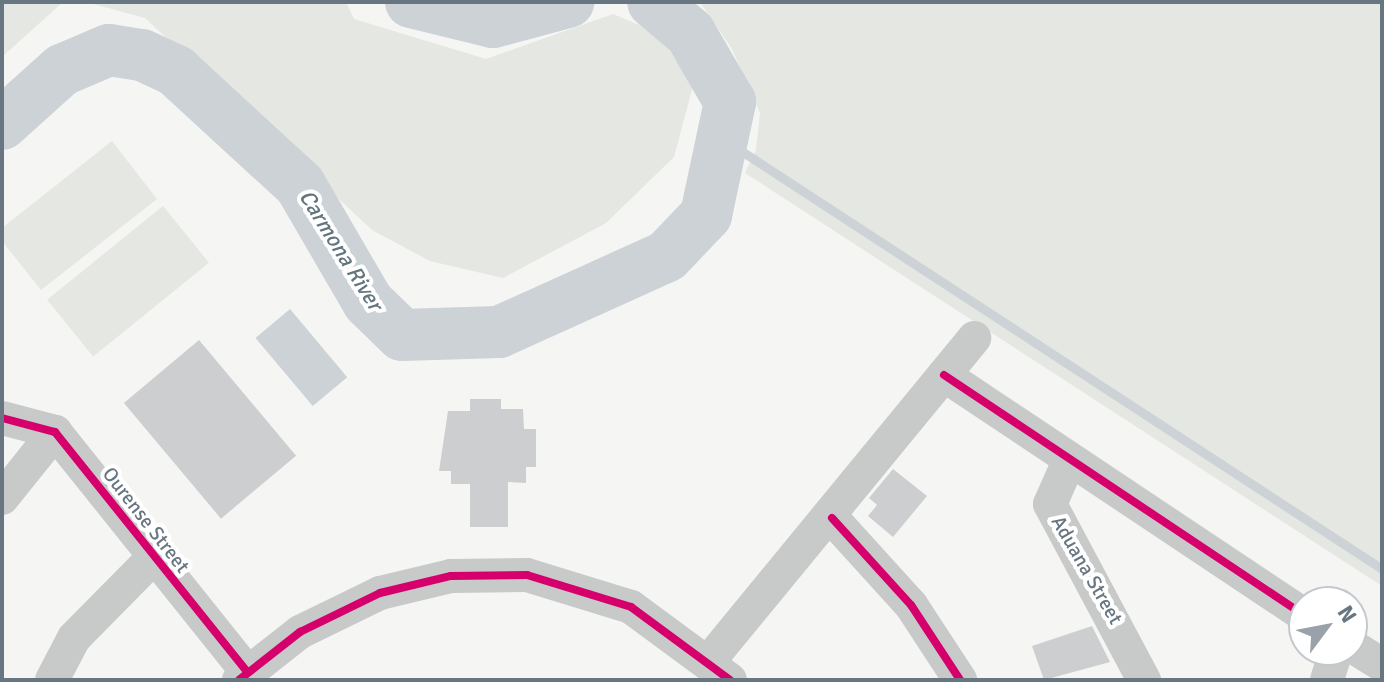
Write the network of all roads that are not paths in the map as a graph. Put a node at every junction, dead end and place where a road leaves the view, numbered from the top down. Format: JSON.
{"nodes":[{"id":1,"x":974,"y":338,"type":"dead end"},
{"id":2,"x":944,"y":375,"type":"junction"},
{"id":3,"x":2,"y":418,"type":"edge"},
{"id":4,"x":55,"y":432,"type":"junction"},
{"id":5,"x":1069,"y":461,"type":"junction"},
{"id":6,"x":2,"y":498,"type":"edge"},
{"id":7,"x":832,"y":518,"type":"junction"},
{"id":8,"x":154,"y":557,"type":"junction"},
{"id":9,"x":1288,"y":605,"type":"edge"},
{"id":10,"x":719,"y":671,"type":"edge"},
{"id":11,"x":242,"y":675,"type":"edge"},
{"id":12,"x":52,"y":680,"type":"edge"},
{"id":13,"x":960,"y":680,"type":"edge"},
{"id":14,"x":1144,"y":680,"type":"edge"}],
"edges":[{"from":1,"to":2,"type":"street"},
{"from":2,"to":5,"type":"street"},
{"from":2,"to":7,"type":"street"},
{"from":3,"to":4,"type":"street"},
{"from":4,"to":6,"type":"street"},
{"from":4,"to":8,"type":"street","name":"Ourense Street"},
{"from":5,"to":9,"type":"street"},
{"from":5,"to":14,"type":"street","name":"Aduana Street"},
{"from":7,"to":10,"type":"street"},
{"from":7,"to":13,"type":"street"},
{"from":8,"to":11,"type":"street","name":"Ourense Street"},
{"from":8,"to":12,"type":"street"},
{"from":10,"to":11,"type":"street"}]}
